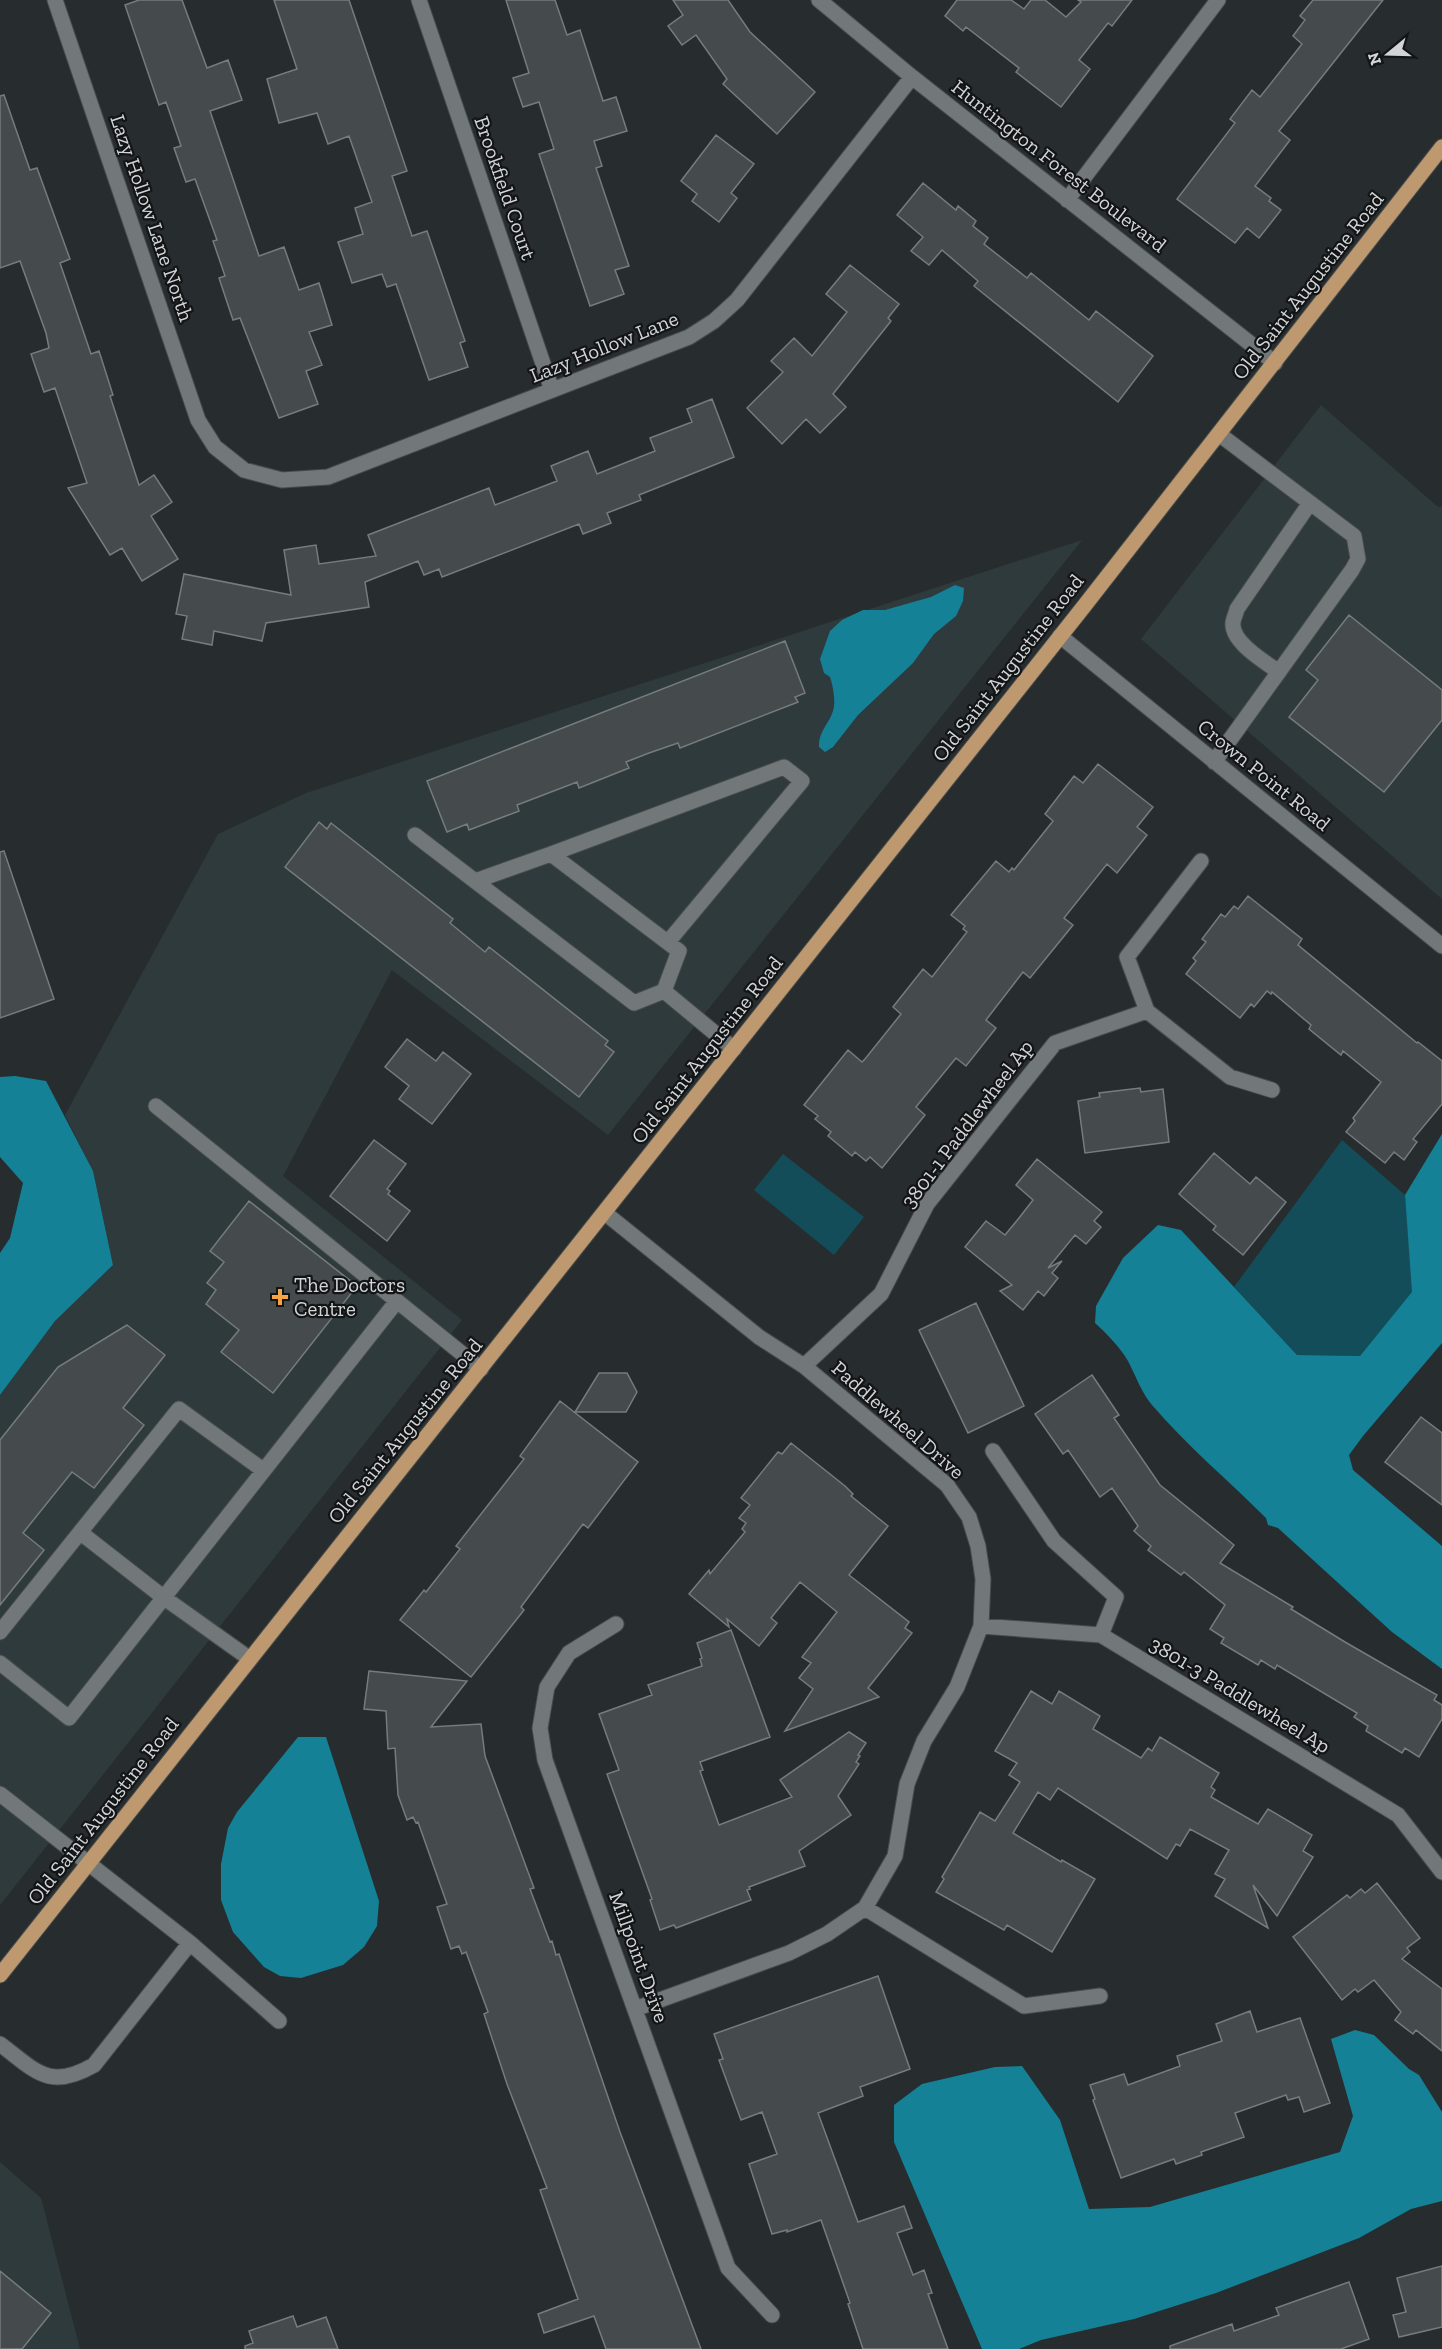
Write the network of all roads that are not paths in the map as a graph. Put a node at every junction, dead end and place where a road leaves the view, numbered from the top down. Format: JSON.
{"nodes":[{"id":1,"x":55,"y":0,"type":"edge"},
{"id":2,"x":418,"y":0,"type":"edge"},
{"id":3,"x":819,"y":0,"type":"edge"},
{"id":4,"x":1218,"y":0,"type":"edge"},
{"id":5,"x":912,"y":77,"type":"junction"},
{"id":6,"x":1442,"y":147,"type":"edge"},
{"id":7,"x":1067,"y":200,"type":"junction"},
{"id":8,"x":1275,"y":363,"type":"junction"},
{"id":9,"x":552,"y":390,"type":"junction"},
{"id":10,"x":1219,"y":434,"type":"junction"},
{"id":11,"x":215,"y":447,"type":"joint"},
{"id":12,"x":1310,"y":503,"type":"junction"},
{"id":13,"x":1060,"y":636,"type":"junction"},
{"id":14,"x":1279,"y":672,"type":"junction"},
{"id":15,"x":1214,"y":762,"type":"junction"},
{"id":16,"x":415,"y":835,"type":"dead end"},
{"id":17,"x":551,"y":854,"type":"junction"},
{"id":18,"x":1201,"y":861,"type":"dead end"},
{"id":19,"x":475,"y":881,"type":"junction"},
{"id":20,"x":668,"y":942,"type":"junction"},
{"id":21,"x":1442,"y":946,"type":"edge"},
{"id":22,"x":664,"y":991,"type":"junction"},
{"id":23,"x":1147,"y":1011,"type":"junction"},
{"id":24,"x":734,"y":1049,"type":"junction"},
{"id":25,"x":1272,"y":1090,"type":"dead end"},
{"id":26,"x":156,"y":1106,"type":"dead end"},
{"id":27,"x":605,"y":1213,"type":"junction"},
{"id":28,"x":397,"y":1300,"type":"junction"},
{"id":29,"x":804,"y":1366,"type":"junction"},
{"id":30,"x":481,"y":1369,"type":"junction"},
{"id":31,"x":993,"y":1451,"type":"dead end"},
{"id":32,"x":263,"y":1470,"type":"junction"},
{"id":33,"x":81,"y":1533,"type":"junction"},
{"id":34,"x":164,"y":1597,"type":"junction"},
{"id":35,"x":616,"y":1624,"type":"dead end"},
{"id":36,"x":981,"y":1626,"type":"junction"},
{"id":37,"x":0,"y":1632,"type":"edge"},
{"id":38,"x":1101,"y":1635,"type":"junction"},
{"id":39,"x":250,"y":1659,"type":"junction"},
{"id":40,"x":0,"y":1663,"type":"edge"},
{"id":41,"x":0,"y":1794,"type":"edge"},
{"id":42,"x":87,"y":1864,"type":"junction"},
{"id":43,"x":1442,"y":1872,"type":"edge"},
{"id":44,"x":865,"y":1908,"type":"junction"},
{"id":45,"x":190,"y":1943,"type":"junction"},
{"id":46,"x":0,"y":1975,"type":"edge"},
{"id":47,"x":1100,"y":1996,"type":"dead end"},
{"id":48,"x":635,"y":2009,"type":"junction"},
{"id":49,"x":279,"y":2021,"type":"dead end"},
{"id":50,"x":0,"y":2044,"type":"edge"},
{"id":51,"x":772,"y":2315,"type":"dead end"}],
"edges":[{"from":1,"to":11,"type":"street","name":"Lazy Hollow Lane North"},
{"from":2,"to":9,"type":"street","name":"Brookfield Court"},
{"from":3,"to":5,"type":"street","name":"Huntington Forest Boulevard"},
{"from":4,"to":7,"type":"street"},
{"from":5,"to":7,"type":"street","name":"Huntington Forest Boulevard"},
{"from":5,"to":9,"type":"street","name":"Lazy Hollow Lane"},
{"from":6,"to":8,"type":"main road","name":"Old Saint Augustine Road"},
{"from":7,"to":8,"type":"street","name":"Huntington Forest Boulevard"},
{"from":8,"to":10,"type":"main road","name":"Old Saint Augustine Road"},
{"from":9,"to":11,"type":"street","name":"Lazy Hollow Lane"},
{"from":10,"to":12,"type":"street"},
{"from":10,"to":13,"type":"main road","name":"Old Saint Augustine Road"},
{"from":12,"to":14,"type":"street"},
{"from":12,"to":14,"type":"street"},
{"from":13,"to":15,"type":"street","name":"Crown Point Road"},
{"from":13,"to":24,"type":"main road","name":"Old Saint Augustine Road"},
{"from":14,"to":15,"type":"street"},
{"from":15,"to":21,"type":"street","name":"Crown Point Road"},
{"from":16,"to":19,"type":"street"},
{"from":17,"to":19,"type":"street"},
{"from":17,"to":20,"type":"street"},
{"from":17,"to":20,"type":"street"},
{"from":18,"to":23,"type":"street"},
{"from":19,"to":22,"type":"street"},
{"from":20,"to":22,"type":"street"},
{"from":22,"to":24,"type":"street"},
{"from":23,"to":25,"type":"street"},
{"from":23,"to":29,"type":"street","name":"3801-1 Paddlewheel Ap"},
{"from":24,"to":27,"type":"main road","name":"Old Saint Augustine Road"},
{"from":26,"to":28,"type":"street"},
{"from":27,"to":29,"type":"street","name":"Paddlewheel Drive"},
{"from":27,"to":30,"type":"main road","name":"Old Saint Augustine Road"},
{"from":28,"to":30,"type":"street"},
{"from":28,"to":32,"type":"street"},
{"from":29,"to":36,"type":"street","name":"Paddlewheel Drive"},
{"from":30,"to":39,"type":"main road","name":"Old Saint Augustine Road"},
{"from":31,"to":38,"type":"street"},
{"from":32,"to":33,"type":"street"},
{"from":32,"to":34,"type":"street"},
{"from":33,"to":34,"type":"street"},
{"from":33,"to":37,"type":"street"},
{"from":34,"to":39,"type":"street"},
{"from":34,"to":40,"type":"street"},
{"from":35,"to":48,"type":"street","name":"Millpoint Drive"},
{"from":36,"to":38,"type":"street","name":"3801-3 Paddlewheel Ap"},
{"from":36,"to":44,"type":"street","name":"Paddlewheel Drive"},
{"from":38,"to":43,"type":"street","name":"3801-3 Paddlewheel Ap"},
{"from":39,"to":42,"type":"main road","name":"Old Saint Augustine Road"},
{"from":41,"to":42,"type":"street"},
{"from":42,"to":45,"type":"street"},
{"from":42,"to":46,"type":"main road","name":"Old Saint Augustine Road"},
{"from":44,"to":47,"type":"street"},
{"from":44,"to":48,"type":"street"},
{"from":45,"to":49,"type":"street"},
{"from":45,"to":50,"type":"street"},
{"from":48,"to":51,"type":"street","name":"Millpoint Drive"}]}
